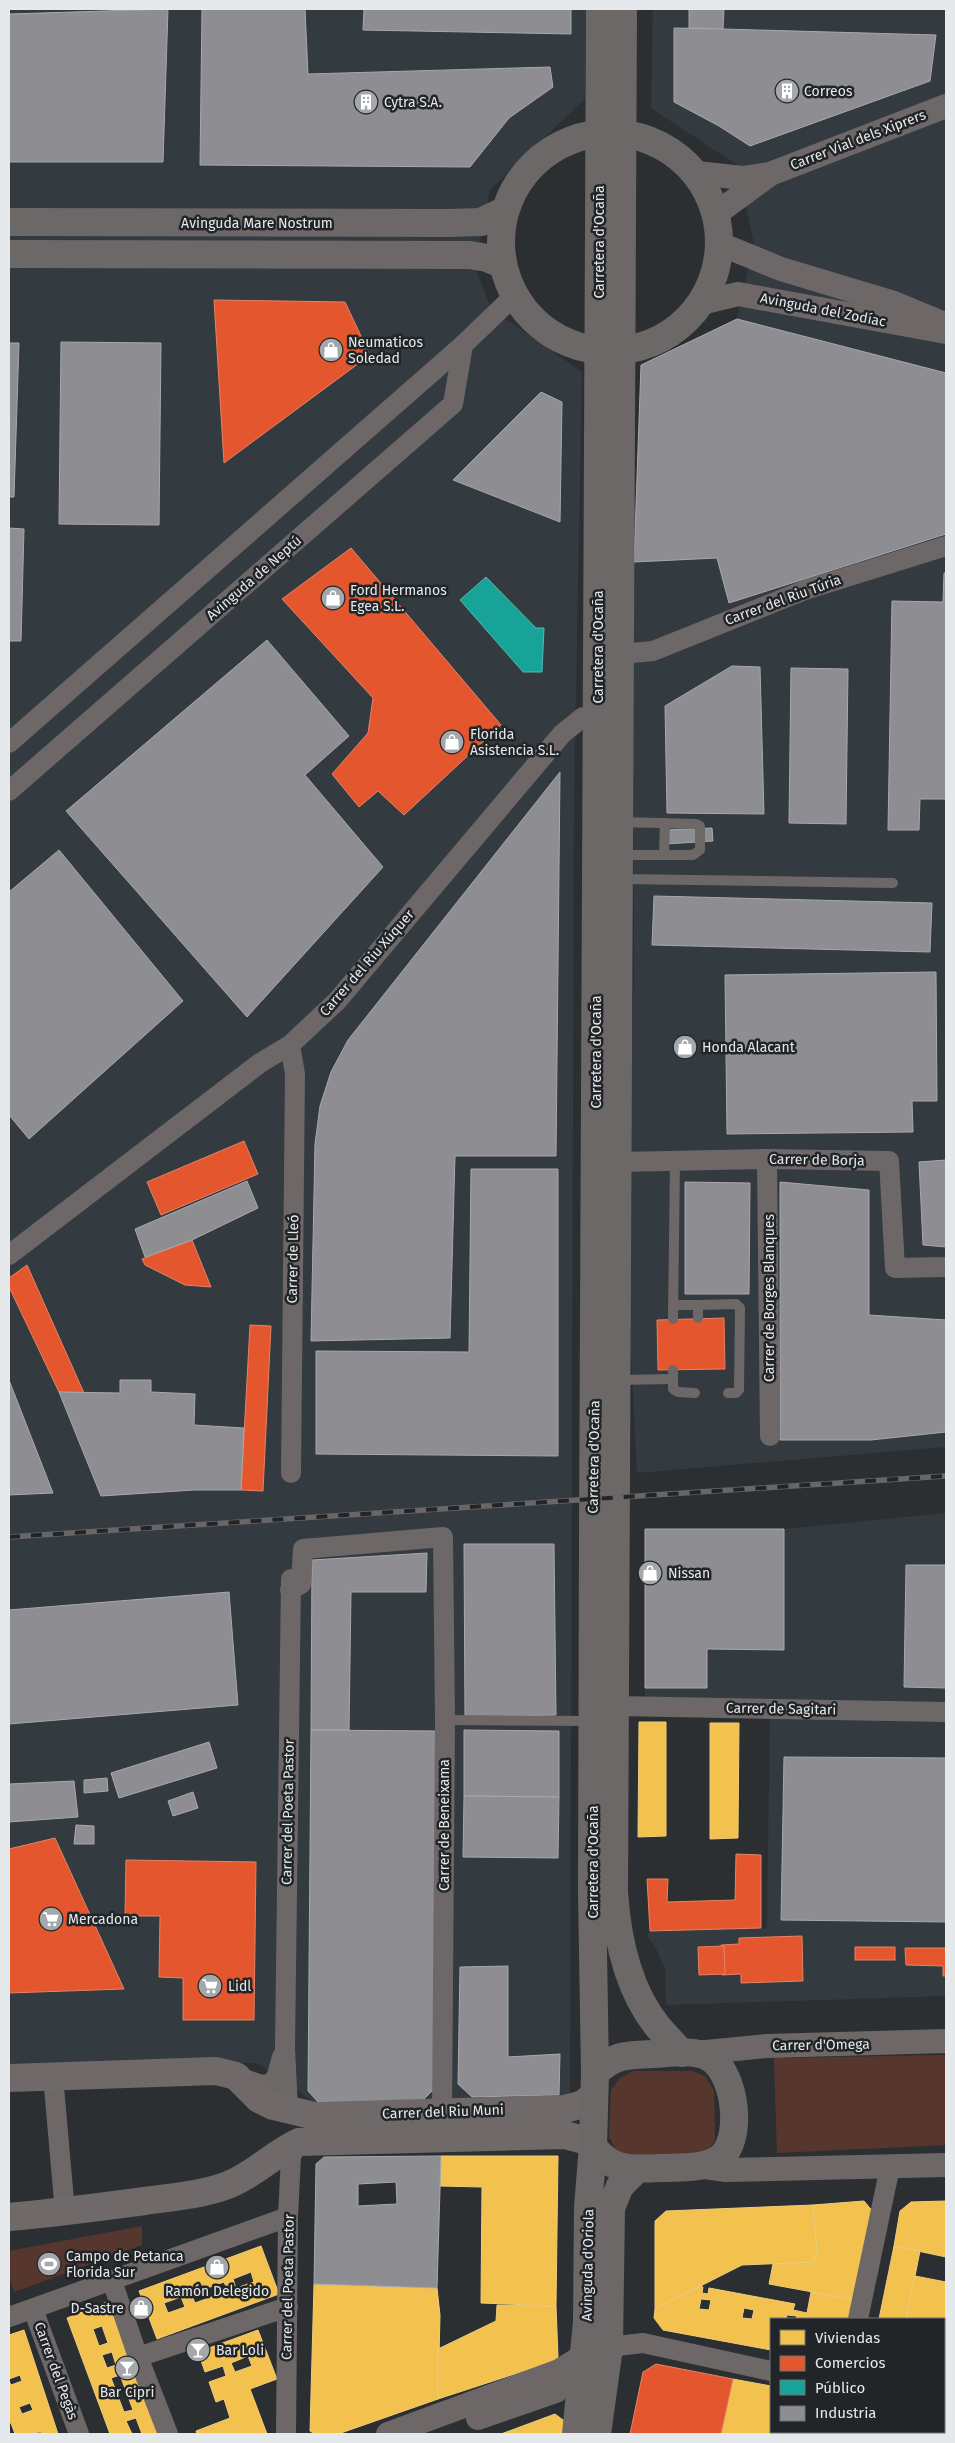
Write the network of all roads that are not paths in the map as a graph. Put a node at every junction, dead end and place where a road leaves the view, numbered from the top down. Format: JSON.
{"nodes":[{"id":1,"x":600,"y":9,"type":"edge"},
{"id":2,"x":623,"y":9,"type":"edge"},
{"id":3,"x":612,"y":85,"type":"junction"},
{"id":4,"x":946,"y":106,"type":"edge"},
{"id":5,"x":611,"y":136,"type":"junction"},
{"id":6,"x":696,"y":173,"type":"junction"},
{"id":7,"x":770,"y":174,"type":"junction"},
{"id":8,"x":504,"y":211,"type":"junction"},
{"id":9,"x":717,"y":213,"type":"junction"},
{"id":10,"x":9,"y":222,"type":"edge"},
{"id":11,"x":720,"y":244,"type":"junction"},
{"id":12,"x":9,"y":254,"type":"edge"},
{"id":13,"x":503,"y":265,"type":"junction"},
{"id":14,"x":514,"y":296,"type":"junction"},
{"id":15,"x":701,"y":303,"type":"junction"},
{"id":16,"x":946,"y":324,"type":"edge"},
{"id":17,"x":946,"y":332,"type":"edge"},
{"id":18,"x":463,"y":345,"type":"junction"},
{"id":19,"x":610,"y":349,"type":"junction"},
{"id":20,"x":946,"y":546,"type":"edge"},
{"id":21,"x":621,"y":654,"type":"junction"},
{"id":22,"x":598,"y":717,"type":"junction"},
{"id":23,"x":9,"y":743,"type":"edge"},
{"id":24,"x":9,"y":792,"type":"edge"},
{"id":25,"x":620,"y":822,"type":"junction"},
{"id":26,"x":666,"y":823,"type":"junction"},
{"id":27,"x":664,"y":855,"type":"junction"},
{"id":28,"x":620,"y":867,"type":"junction"},
{"id":29,"x":892,"y":882,"type":"dead end"},
{"id":30,"x":290,"y":1045,"type":"junction"},
{"id":31,"x":767,"y":1159,"type":"junction"},
{"id":32,"x":675,"y":1161,"type":"junction"},
{"id":33,"x":618,"y":1162,"type":"junction"},
{"id":34,"x":595,"y":1183,"type":"junction"},
{"id":35,"x":9,"y":1255,"type":"edge"},
{"id":36,"x":946,"y":1268,"type":"edge"},
{"id":37,"x":674,"y":1305,"type":"junction"},
{"id":38,"x":698,"y":1305,"type":"junction"},
{"id":39,"x":698,"y":1318,"type":"dead end"},
{"id":40,"x":673,"y":1319,"type":"dead end"},
{"id":41,"x":617,"y":1380,"type":"junction"},
{"id":42,"x":695,"y":1393,"type":"dead end"},
{"id":43,"x":728,"y":1393,"type":"dead end"},
{"id":44,"x":770,"y":1436,"type":"dead end"},
{"id":45,"x":605,"y":1437,"type":"junction"},
{"id":46,"x":291,"y":1473,"type":"dead end"},
{"id":47,"x":604,"y":1535,"type":"junction"},
{"id":48,"x":291,"y":1583,"type":"joint"},
{"id":49,"x":615,"y":1706,"type":"junction"},
{"id":50,"x":946,"y":1712,"type":"edge"},
{"id":51,"x":445,"y":1720,"type":"junction"},
{"id":52,"x":593,"y":1721,"type":"junction"},
{"id":53,"x":946,"y":2041,"type":"edge"},
{"id":54,"x":285,"y":2048,"type":"junction"},
{"id":55,"x":689,"y":2053,"type":"junction"},
{"id":56,"x":53,"y":2076,"type":"junction"},
{"id":57,"x":236,"y":2076,"type":"junction"},
{"id":58,"x":9,"y":2078,"type":"edge"},
{"id":59,"x":595,"y":2084,"type":"junction"},
{"id":60,"x":288,"y":2110,"type":"junction"},
{"id":61,"x":442,"y":2112,"type":"junction"},
{"id":62,"x":290,"y":2146,"type":"junction"},
{"id":63,"x":593,"y":2146,"type":"junction"},
{"id":64,"x":946,"y":2165,"type":"edge"},
{"id":65,"x":698,"y":2166,"type":"junction"},
{"id":66,"x":890,"y":2166,"type":"junction"},
{"id":67,"x":637,"y":2169,"type":"junction"},
{"id":68,"x":65,"y":2212,"type":"junction"},
{"id":69,"x":288,"y":2216,"type":"junction"},
{"id":70,"x":9,"y":2217,"type":"edge"},
{"id":71,"x":112,"y":2281,"type":"junction"},
{"id":72,"x":288,"y":2307,"type":"junction"},
{"id":73,"x":33,"y":2309,"type":"junction"},
{"id":74,"x":9,"y":2318,"type":"edge"},
{"id":75,"x":858,"y":2318,"type":"edge"},
{"id":76,"x":593,"y":2355,"type":"junction"},
{"id":77,"x":138,"y":2357,"type":"junction"},
{"id":78,"x":770,"y":2371,"type":"edge"},
{"id":79,"x":568,"y":2395,"type":"junction"},
{"id":80,"x":79,"y":2434,"type":"edge"},
{"id":81,"x":168,"y":2434,"type":"edge"},
{"id":82,"x":286,"y":2434,"type":"edge"},
{"id":83,"x":388,"y":2434,"type":"edge"},
{"id":84,"x":434,"y":2434,"type":"edge"},
{"id":85,"x":576,"y":2434,"type":"edge"},
{"id":86,"x":597,"y":2434,"type":"edge"}],
"edges":[{"from":1,"to":3,"type":"main road","name":"Carretera d'Ocaña"},
{"from":2,"to":3,"type":"main road","name":"Carretera d'Ocaña"},
{"from":3,"to":5,"type":"main road","name":"Carretera d'Ocaña"},
{"from":4,"to":7,"type":"street","name":"Carrer Vial dels Xiprers"},
{"from":5,"to":6,"type":"main road"},
{"from":5,"to":8,"type":"main road"},
{"from":5,"to":19,"type":"main road","name":"Carretera d'Ocaña"},
{"from":6,"to":7,"type":"street","name":"Carrer Vial dels Xiprers"},
{"from":6,"to":9,"type":"main road"},
{"from":7,"to":9,"type":"street","name":"Carrer Vial dels Xiprers"},
{"from":8,"to":10,"type":"main road","name":"Avinguda Mare Nostrum"},
{"from":8,"to":13,"type":"main road"},
{"from":9,"to":11,"type":"main road"},
{"from":11,"to":15,"type":"main road"},
{"from":11,"to":16,"type":"street","name":"Avinguda del Zodíac"},
{"from":12,"to":13,"type":"main road"},
{"from":13,"to":14,"type":"main road"},
{"from":14,"to":18,"type":"street"},
{"from":14,"to":19,"type":"main road"},
{"from":15,"to":17,"type":"street","name":"Avinguda del Zodíac"},
{"from":15,"to":19,"type":"main road"},
{"from":18,"to":23,"type":"street"},
{"from":18,"to":24,"type":"street","name":"Avinguda de Neptú"},
{"from":19,"to":21,"type":"main road","name":"Carretera d'Ocaña"},
{"from":19,"to":22,"type":"main road","name":"Carretera d'Ocaña"},
{"from":20,"to":21,"type":"street","name":"Carrer del Riu Túria"},
{"from":21,"to":25,"type":"main road","name":"Carretera d'Ocaña"},
{"from":22,"to":30,"type":"street","name":"Carrer del Riu Xúquer"},
{"from":22,"to":34,"type":"main road","name":"Carretera d'Ocaña"},
{"from":25,"to":26,"type":"lane"},
{"from":25,"to":28,"type":"main road","name":"Carretera d'Ocaña"},
{"from":26,"to":27,"type":"lane"},
{"from":26,"to":27,"type":"lane"},
{"from":27,"to":28,"type":"lane"},
{"from":28,"to":29,"type":"lane"},
{"from":28,"to":33,"type":"main road","name":"Carretera d'Ocaña"},
{"from":30,"to":35,"type":"street","name":"Carrer del Riu Xúquer"},
{"from":30,"to":46,"type":"street","name":"Carrer de Lleó"},
{"from":31,"to":32,"type":"street","name":"Carrer de Borja"},
{"from":31,"to":36,"type":"street","name":"Carrer de Borja"},
{"from":31,"to":44,"type":"street","name":"Carrer de Borges Blanques"},
{"from":32,"to":33,"type":"street","name":"Carrer de Borja"},
{"from":32,"to":37,"type":"lane"},
{"from":33,"to":34,"type":"street"},
{"from":33,"to":41,"type":"main road","name":"Carretera d'Ocaña"},
{"from":34,"to":45,"type":"main road","name":"Carretera d'Ocaña"},
{"from":37,"to":38,"type":"lane"},
{"from":37,"to":40,"type":"lane"},
{"from":38,"to":39,"type":"lane"},
{"from":38,"to":43,"type":"lane"},
{"from":41,"to":42,"type":"lane"},
{"from":41,"to":45,"type":"main road","name":"Carretera d'Ocaña"},
{"from":45,"to":47,"type":"main road","name":"Carretera d'Ocaña"},
{"from":47,"to":49,"type":"main road","name":"Carretera d'Ocaña"},
{"from":47,"to":52,"type":"main road","name":"Carretera d'Ocaña"},
{"from":48,"to":51,"type":"street","name":"Carrer de Beneixama"},
{"from":48,"to":54,"type":"street","name":"Carrer del Poeta Pastor"},
{"from":49,"to":50,"type":"street","name":"Carrer de Sagitari"},
{"from":49,"to":55,"type":"main road","name":"Carretera d'Ocaña"},
{"from":51,"to":52,"type":"lane"},
{"from":51,"to":61,"type":"street","name":"Carrer de Beneixama"},
{"from":52,"to":59,"type":"main road","name":"Carretera d'Ocaña"},
{"from":53,"to":55,"type":"street","name":"Carrer d'Omega"},
{"from":54,"to":57,"type":"street","name":"Carrer del Poeta Pastor"},
{"from":54,"to":60,"type":"street","name":"Carrer del Poeta Pastor"},
{"from":55,"to":59,"type":"main road","name":"Carrer d'Omega"},
{"from":55,"to":65,"type":"main road","name":"Carrer d'Omega"},
{"from":56,"to":57,"type":"main road"},
{"from":56,"to":58,"type":"main road"},
{"from":56,"to":68,"type":"street"},
{"from":57,"to":60,"type":"main road","name":"Carrer del Riu Muni"},
{"from":59,"to":61,"type":"main road","name":"Carrer del Riu Muni"},
{"from":59,"to":63,"type":"main road","name":"Avinguda d'Oriola"},
{"from":60,"to":61,"type":"main road","name":"Carrer del Riu Muni"},
{"from":60,"to":62,"type":"main road"},
{"from":62,"to":63,"type":"main road","name":"Carrer del Riu Muni"},
{"from":62,"to":68,"type":"main road"},
{"from":62,"to":69,"type":"street","name":"Carrer del Poeta Pastor"},
{"from":63,"to":67,"type":"main road","name":"Carrer d'Omega"},
{"from":63,"to":76,"type":"main road","name":"Avinguda d'Oriola"},
{"from":64,"to":66,"type":"street","name":"Carrer d'Omega"},
{"from":65,"to":66,"type":"street","name":"Carrer d'Omega"},
{"from":65,"to":67,"type":"main road","name":"Carrer d'Omega"},
{"from":66,"to":75,"type":"street"},
{"from":67,"to":76,"type":"main road","name":"Avinguda d'Oriola"},
{"from":68,"to":70,"type":"main road"},
{"from":69,"to":71,"type":"street"},
{"from":69,"to":72,"type":"street","name":"Carrer del Poeta Pastor"},
{"from":71,"to":73,"type":"street"},
{"from":71,"to":77,"type":"street"},
{"from":72,"to":77,"type":"street"},
{"from":72,"to":82,"type":"street","name":"Carrer del Poeta Pastor"},
{"from":73,"to":74,"type":"street"},
{"from":73,"to":80,"type":"street","name":"Carrer del Pegàs"},
{"from":76,"to":78,"type":"street"},
{"from":76,"to":79,"type":"main road","name":"Avinguda d'Oriola"},
{"from":76,"to":83,"type":"street"},
{"from":76,"to":86,"type":"main road","name":"Avinguda d'Oriola"},
{"from":77,"to":81,"type":"street"},
{"from":79,"to":84,"type":"street"},
{"from":79,"to":85,"type":"main road","name":"Avinguda d'Oriola"}]}
